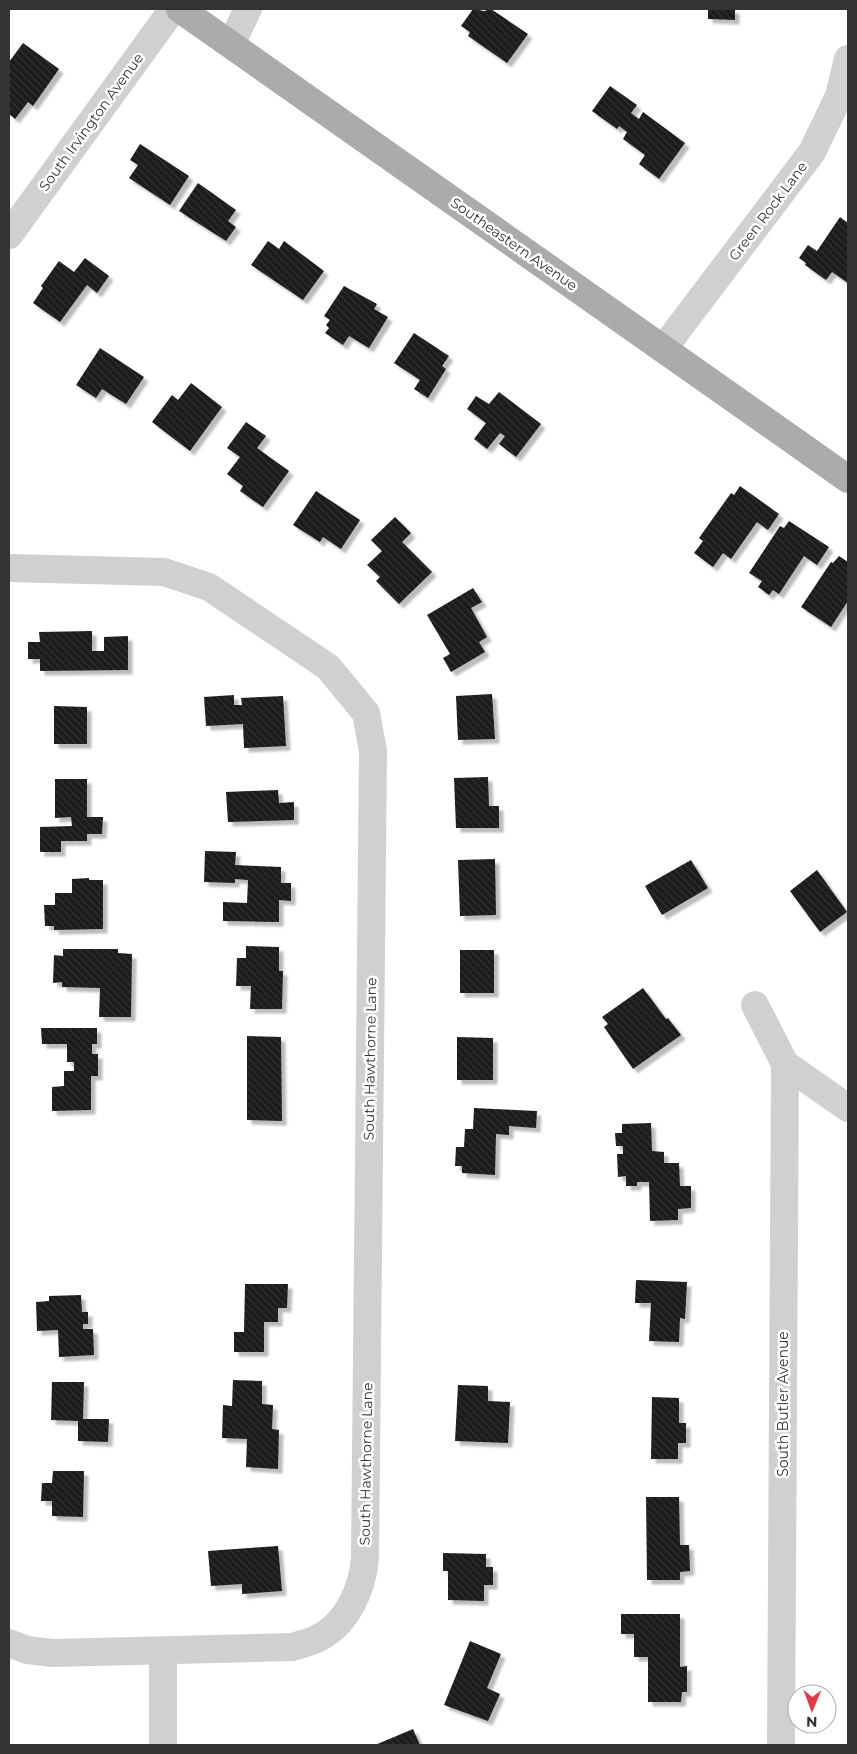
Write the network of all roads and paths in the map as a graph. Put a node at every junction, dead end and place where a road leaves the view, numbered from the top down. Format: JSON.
{"nodes":[{"id":1,"x":173,"y":9,"type":"edge"},
{"id":2,"x":180,"y":9,"type":"edge"},
{"id":3,"x":248,"y":9,"type":"edge"},
{"id":4,"x":231,"y":44,"type":"junction"},
{"id":5,"x":848,"y":59,"type":"edge"},
{"id":6,"x":9,"y":235,"type":"edge"},
{"id":7,"x":663,"y":349,"type":"junction"},
{"id":8,"x":848,"y":479,"type":"edge"},
{"id":9,"x":9,"y":568,"type":"edge"},
{"id":10,"x":755,"y":1005,"type":"dead end"},
{"id":11,"x":785,"y":1064,"type":"junction"},
{"id":12,"x":848,"y":1108,"type":"edge"},
{"id":13,"x":9,"y":1643,"type":"edge"},
{"id":14,"x":163,"y":1652,"type":"junction"},
{"id":15,"x":162,"y":1745,"type":"edge"},
{"id":16,"x":781,"y":1745,"type":"edge"}],
"edges":[{"from":1,"to":6,"type":"street","name":"South Irvington Avenue"},
{"from":2,"to":4,"type":"main road","name":"Southeastern Avenue"},
{"from":3,"to":4,"type":"street"},
{"from":4,"to":7,"type":"main road","name":"Southeastern Avenue"},
{"from":5,"to":7,"type":"street","name":"Green Rock Lane"},
{"from":7,"to":8,"type":"main road","name":"Southeastern Avenue"},
{"from":9,"to":14,"type":"street","name":"South Hawthorne Lane"},
{"from":10,"to":11,"type":"street"},
{"from":11,"to":12,"type":"street"},
{"from":11,"to":16,"type":"street","name":"South Butler Avenue"},
{"from":13,"to":14,"type":"street"},
{"from":14,"to":15,"type":"street"}]}
